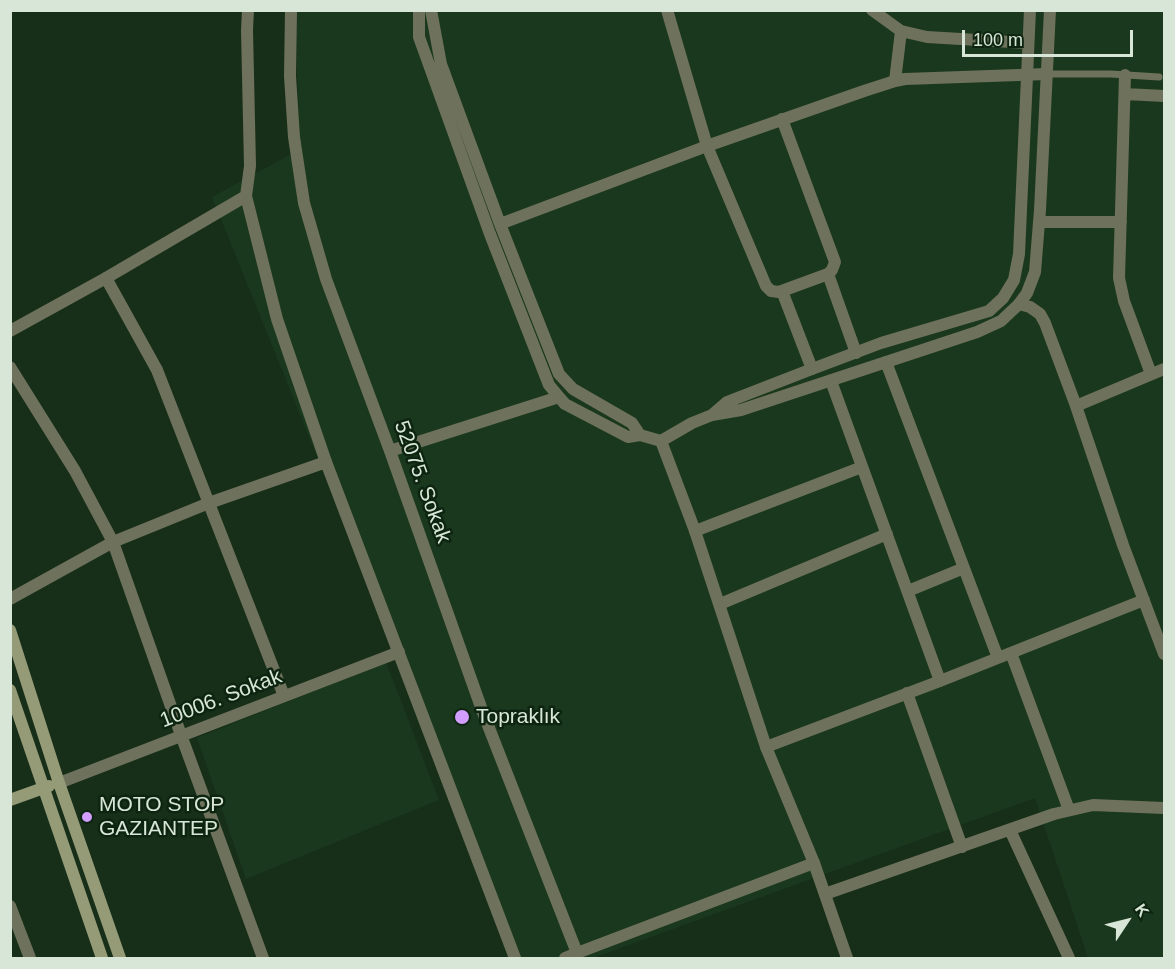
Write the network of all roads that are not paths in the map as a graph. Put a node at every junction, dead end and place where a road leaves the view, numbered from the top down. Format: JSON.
{"nodes":[{"id":1,"x":248,"y":10,"type":"edge"},
{"id":2,"x":291,"y":10,"type":"edge"},
{"id":3,"x":419,"y":10,"type":"edge"},
{"id":4,"x":431,"y":10,"type":"edge"},
{"id":5,"x":667,"y":10,"type":"edge"},
{"id":6,"x":872,"y":10,"type":"edge"},
{"id":7,"x":1030,"y":10,"type":"edge"},
{"id":8,"x":1050,"y":10,"type":"edge"},
{"id":9,"x":901,"y":31,"type":"junction"},
{"id":10,"x":1028,"y":43,"type":"junction"},
{"id":11,"x":1027,"y":74,"type":"junction"},
{"id":12,"x":1047,"y":74,"type":"junction"},
{"id":13,"x":1125,"y":75,"type":"junction"},
{"id":14,"x":1159,"y":77,"type":"dead end"},
{"id":15,"x":896,"y":81,"type":"junction"},
{"id":16,"x":1125,"y":94,"type":"junction"},
{"id":17,"x":1164,"y":96,"type":"edge"},
{"id":18,"x":782,"y":119,"type":"junction"},
{"id":19,"x":707,"y":146,"type":"junction"},
{"id":20,"x":246,"y":196,"type":"junction"},
{"id":21,"x":1039,"y":222,"type":"junction"},
{"id":22,"x":1121,"y":222,"type":"junction"},
{"id":23,"x":500,"y":224,"type":"junction"},
{"id":24,"x":828,"y":274,"type":"junction"},
{"id":25,"x":106,"y":278,"type":"junction"},
{"id":26,"x":782,"y":291,"type":"junction"},
{"id":27,"x":1019,"y":304,"type":"junction"},
{"id":28,"x":10,"y":332,"type":"edge"},
{"id":29,"x":856,"y":353,"type":"junction"},
{"id":30,"x":886,"y":362,"type":"junction"},
{"id":31,"x":10,"y":367,"type":"edge"},
{"id":32,"x":812,"y":369,"type":"junction"},
{"id":33,"x":1164,"y":369,"type":"edge"},
{"id":34,"x":1151,"y":374,"type":"junction"},
{"id":35,"x":831,"y":381,"type":"junction"},
{"id":36,"x":559,"y":397,"type":"junction"},
{"id":37,"x":1076,"y":406,"type":"junction"},
{"id":38,"x":712,"y":415,"type":"junction"},
{"id":39,"x":640,"y":435,"type":"junction"},
{"id":40,"x":661,"y":441,"type":"junction"},
{"id":41,"x":390,"y":451,"type":"junction"},
{"id":42,"x":326,"y":462,"type":"junction"},
{"id":43,"x":862,"y":467,"type":"junction"},
{"id":44,"x":209,"y":503,"type":"junction"},
{"id":45,"x":695,"y":531,"type":"junction"},
{"id":46,"x":886,"y":534,"type":"junction"},
{"id":47,"x":113,"y":542,"type":"junction"},
{"id":48,"x":964,"y":568,"type":"junction"},
{"id":49,"x":908,"y":591,"type":"junction"},
{"id":50,"x":10,"y":599,"type":"edge"},
{"id":51,"x":1144,"y":600,"type":"junction"},
{"id":52,"x":720,"y":604,"type":"junction"},
{"id":53,"x":10,"y":630,"type":"edge"},
{"id":54,"x":399,"y":652,"type":"junction"},
{"id":55,"x":1011,"y":653,"type":"junction"},
{"id":56,"x":1164,"y":654,"type":"edge"},
{"id":57,"x":998,"y":658,"type":"junction"},
{"id":58,"x":940,"y":681,"type":"junction"},
{"id":59,"x":10,"y":690,"type":"edge"},
{"id":60,"x":907,"y":693,"type":"junction"},
{"id":61,"x":284,"y":696,"type":"junction"},
{"id":62,"x":181,"y":735,"type":"junction"},
{"id":63,"x":766,"y":747,"type":"junction"},
{"id":64,"x":59,"y":783,"type":"junction"},
{"id":65,"x":44,"y":788,"type":"junction"},
{"id":66,"x":10,"y":800,"type":"edge"},
{"id":67,"x":1164,"y":808,"type":"edge"},
{"id":68,"x":1069,"y":810,"type":"junction"},
{"id":69,"x":1010,"y":830,"type":"junction"},
{"id":70,"x":962,"y":846,"type":"junction"},
{"id":71,"x":814,"y":863,"type":"junction"},
{"id":72,"x":825,"y":894,"type":"junction"},
{"id":73,"x":10,"y":906,"type":"edge"},
{"id":74,"x":577,"y":953,"type":"junction"},
{"id":75,"x":30,"y":958,"type":"edge"},
{"id":76,"x":102,"y":958,"type":"edge"},
{"id":77,"x":120,"y":958,"type":"edge"},
{"id":78,"x":263,"y":958,"type":"edge"},
{"id":79,"x":515,"y":958,"type":"edge"},
{"id":80,"x":565,"y":958,"type":"edge"},
{"id":81,"x":847,"y":958,"type":"edge"},
{"id":82,"x":1069,"y":958,"type":"edge"}],
"edges":[{"from":1,"to":20,"type":"street"},
{"from":2,"to":41,"type":"street","name":"52075. Sokak"},
{"from":3,"to":36,"type":"street"},
{"from":4,"to":23,"type":"street"},
{"from":5,"to":19,"type":"street"},
{"from":6,"to":9,"type":"street"},
{"from":7,"to":10,"type":"street"},
{"from":8,"to":12,"type":"street"},
{"from":9,"to":10,"type":"street"},
{"from":9,"to":15,"type":"street"},
{"from":10,"to":11,"type":"street"},
{"from":11,"to":12,"type":"street"},
{"from":11,"to":15,"type":"street"},
{"from":11,"to":29,"type":"street"},
{"from":12,"to":13,"type":"lane"},
{"from":12,"to":21,"type":"street"},
{"from":13,"to":14,"type":"lane"},
{"from":13,"to":16,"type":"street"},
{"from":15,"to":18,"type":"street"},
{"from":16,"to":17,"type":"street"},
{"from":16,"to":22,"type":"street"},
{"from":18,"to":19,"type":"street"},
{"from":18,"to":24,"type":"street"},
{"from":19,"to":23,"type":"street"},
{"from":19,"to":26,"type":"street"},
{"from":20,"to":25,"type":"street"},
{"from":20,"to":42,"type":"street"},
{"from":21,"to":22,"type":"street"},
{"from":21,"to":27,"type":"street"},
{"from":22,"to":34,"type":"street"},
{"from":23,"to":39,"type":"street"},
{"from":24,"to":26,"type":"street"},
{"from":24,"to":29,"type":"street"},
{"from":25,"to":28,"type":"street"},
{"from":25,"to":44,"type":"street"},
{"from":26,"to":32,"type":"street"},
{"from":27,"to":30,"type":"street"},
{"from":27,"to":37,"type":"street"},
{"from":29,"to":32,"type":"street"},
{"from":30,"to":35,"type":"street"},
{"from":30,"to":48,"type":"street"},
{"from":31,"to":47,"type":"street"},
{"from":32,"to":38,"type":"street"},
{"from":33,"to":34,"type":"street"},
{"from":34,"to":37,"type":"street"},
{"from":35,"to":38,"type":"street"},
{"from":35,"to":43,"type":"street"},
{"from":36,"to":39,"type":"street"},
{"from":36,"to":41,"type":"street"},
{"from":37,"to":51,"type":"street"},
{"from":38,"to":40,"type":"street"},
{"from":39,"to":40,"type":"street"},
{"from":40,"to":45,"type":"street"},
{"from":41,"to":74,"type":"street","name":"52075. Sokak"},
{"from":42,"to":44,"type":"street"},
{"from":42,"to":54,"type":"street"},
{"from":43,"to":45,"type":"street"},
{"from":43,"to":46,"type":"street"},
{"from":44,"to":47,"type":"street"},
{"from":44,"to":61,"type":"street"},
{"from":45,"to":52,"type":"street"},
{"from":46,"to":49,"type":"street"},
{"from":46,"to":52,"type":"street"},
{"from":47,"to":50,"type":"street"},
{"from":47,"to":62,"type":"street"},
{"from":48,"to":49,"type":"street"},
{"from":48,"to":57,"type":"street"},
{"from":49,"to":58,"type":"street"},
{"from":51,"to":55,"type":"street"},
{"from":51,"to":56,"type":"street"},
{"from":52,"to":63,"type":"street"},
{"from":53,"to":64,"type":"main road"},
{"from":54,"to":61,"type":"street","name":"10006. Sokak"},
{"from":54,"to":79,"type":"street"},
{"from":55,"to":57,"type":"street"},
{"from":55,"to":68,"type":"street"},
{"from":57,"to":58,"type":"street"},
{"from":58,"to":60,"type":"street"},
{"from":59,"to":65,"type":"main road"},
{"from":60,"to":63,"type":"street"},
{"from":60,"to":70,"type":"street"},
{"from":61,"to":62,"type":"street","name":"10006. Sokak"},
{"from":62,"to":64,"type":"street","name":"10006. Sokak"},
{"from":62,"to":78,"type":"street"},
{"from":63,"to":71,"type":"street"},
{"from":64,"to":65,"type":"main road"},
{"from":64,"to":77,"type":"main road"},
{"from":65,"to":66,"type":"main road"},
{"from":65,"to":76,"type":"main road"},
{"from":67,"to":68,"type":"street"},
{"from":68,"to":69,"type":"street"},
{"from":69,"to":70,"type":"street"},
{"from":69,"to":82,"type":"street"},
{"from":70,"to":72,"type":"street"},
{"from":71,"to":72,"type":"street"},
{"from":71,"to":74,"type":"street"},
{"from":72,"to":81,"type":"street"},
{"from":73,"to":75,"type":"street"},
{"from":74,"to":80,"type":"street"}]}
